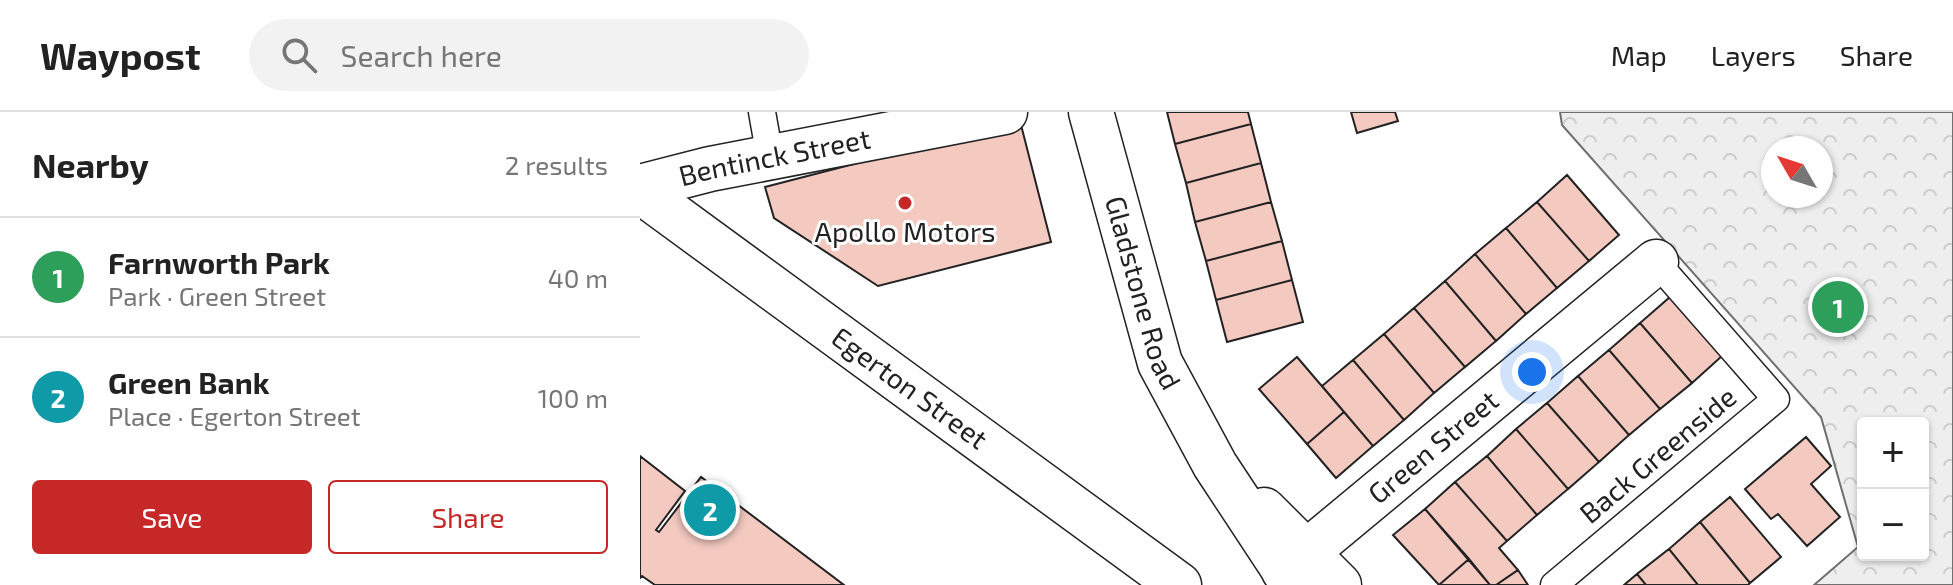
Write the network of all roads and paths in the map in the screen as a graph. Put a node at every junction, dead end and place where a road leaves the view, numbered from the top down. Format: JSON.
{"nodes":[{"id":1,"x":762,"y":112,"type":"edge"},
{"id":2,"x":1005,"y":112,"type":"edge"},
{"id":3,"x":1091,"y":112,"type":"edge"},
{"id":4,"x":770,"y":157,"type":"junction"},
{"id":5,"x":640,"y":189,"type":"edge"},
{"id":6,"x":1656,"y":262,"type":"joint"},
{"id":7,"x":1295,"y":569,"type":"edge"},
{"id":8,"x":1179,"y":585,"type":"edge"},
{"id":9,"x":1339,"y":585,"type":"edge"},
{"id":10,"x":1554,"y":585,"type":"edge"}],
"edges":[{"from":1,"to":4,"type":"lane"},
{"from":2,"to":4,"type":"main road","name":"Bentinck Street"},
{"from":3,"to":7,"type":"main road","name":"Gladstone Road"},
{"from":4,"to":5,"type":"main road","name":"Bentinck Street"},
{"from":5,"to":8,"type":"main road","name":"Egerton Street"},
{"from":6,"to":7,"type":"main road","name":"Green Street"},
{"from":6,"to":10,"type":"lane","name":"Back Greenside"},
{"from":7,"to":9,"type":"main road","name":"Gladstone Road"}]}
